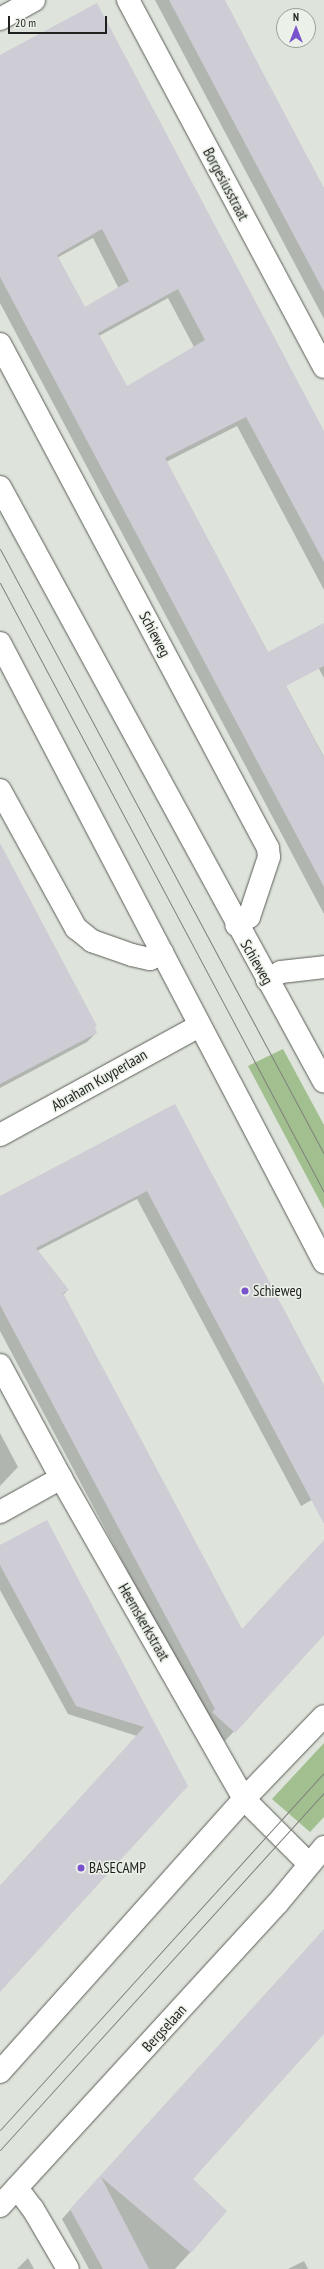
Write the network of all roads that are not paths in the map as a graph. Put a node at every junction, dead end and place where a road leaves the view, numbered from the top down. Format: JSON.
{"nodes":[{"id":1,"x":34,"y":0,"type":"edge"},
{"id":2,"x":128,"y":0,"type":"edge"},
{"id":3,"x":0,"y":19,"type":"edge"},
{"id":4,"x":0,"y":344,"type":"edge"},
{"id":5,"x":324,"y":367,"type":"edge"},
{"id":6,"x":0,"y":487,"type":"edge"},
{"id":7,"x":0,"y":643,"type":"edge"},
{"id":8,"x":0,"y":790,"type":"edge"},
{"id":9,"x":236,"y":925,"type":"junction"},
{"id":10,"x":163,"y":953,"type":"junction"},
{"id":11,"x":315,"y":968,"type":"edge"},
{"id":12,"x":267,"y":980,"type":"junction"},
{"id":13,"x":199,"y":1026,"type":"junction"},
{"id":14,"x":324,"y":1082,"type":"edge"},
{"id":15,"x":0,"y":1135,"type":"edge"},
{"id":16,"x":324,"y":1262,"type":"edge"},
{"id":17,"x":0,"y":1365,"type":"edge"},
{"id":18,"x":61,"y":1478,"type":"junction"},
{"id":19,"x":0,"y":1512,"type":"edge"},
{"id":20,"x":324,"y":1716,"type":"edge"},
{"id":21,"x":244,"y":1799,"type":"junction"},
{"id":22,"x":324,"y":1847,"type":"edge"},
{"id":23,"x":309,"y":1864,"type":"junction"},
{"id":24,"x":0,"y":2072,"type":"edge"},
{"id":25,"x":17,"y":2188,"type":"junction"},
{"id":26,"x":0,"y":2206,"type":"edge"},
{"id":27,"x":68,"y":2269,"type":"edge"}],
"edges":[{"from":1,"to":3,"type":"street"},
{"from":2,"to":5,"type":"street","name":"Borgesiusstraat"},
{"from":4,"to":9,"type":"street","name":"Schieweg"},
{"from":6,"to":9,"type":"street","name":"Schieweg"},
{"from":7,"to":10,"type":"street"},
{"from":8,"to":10,"type":"street"},
{"from":9,"to":12,"type":"street","name":"Schieweg"},
{"from":10,"to":13,"type":"street"},
{"from":11,"to":12,"type":"street"},
{"from":12,"to":14,"type":"street","name":"Schieweg"},
{"from":13,"to":15,"type":"street","name":"Abraham Kuyperlaan"},
{"from":13,"to":16,"type":"street"},
{"from":17,"to":18,"type":"street","name":"Heemskerkstraat"},
{"from":18,"to":19,"type":"street"},
{"from":18,"to":21,"type":"street","name":"Heemskerkstraat"},
{"from":20,"to":21,"type":"street"},
{"from":21,"to":23,"type":"street","name":"Heemskerkstraat"},
{"from":21,"to":24,"type":"street"},
{"from":22,"to":23,"type":"street","name":"Bergselaan"},
{"from":23,"to":25,"type":"street","name":"Bergselaan"},
{"from":25,"to":26,"type":"street","name":"Bergselaan"},
{"from":25,"to":27,"type":"street"}]}
